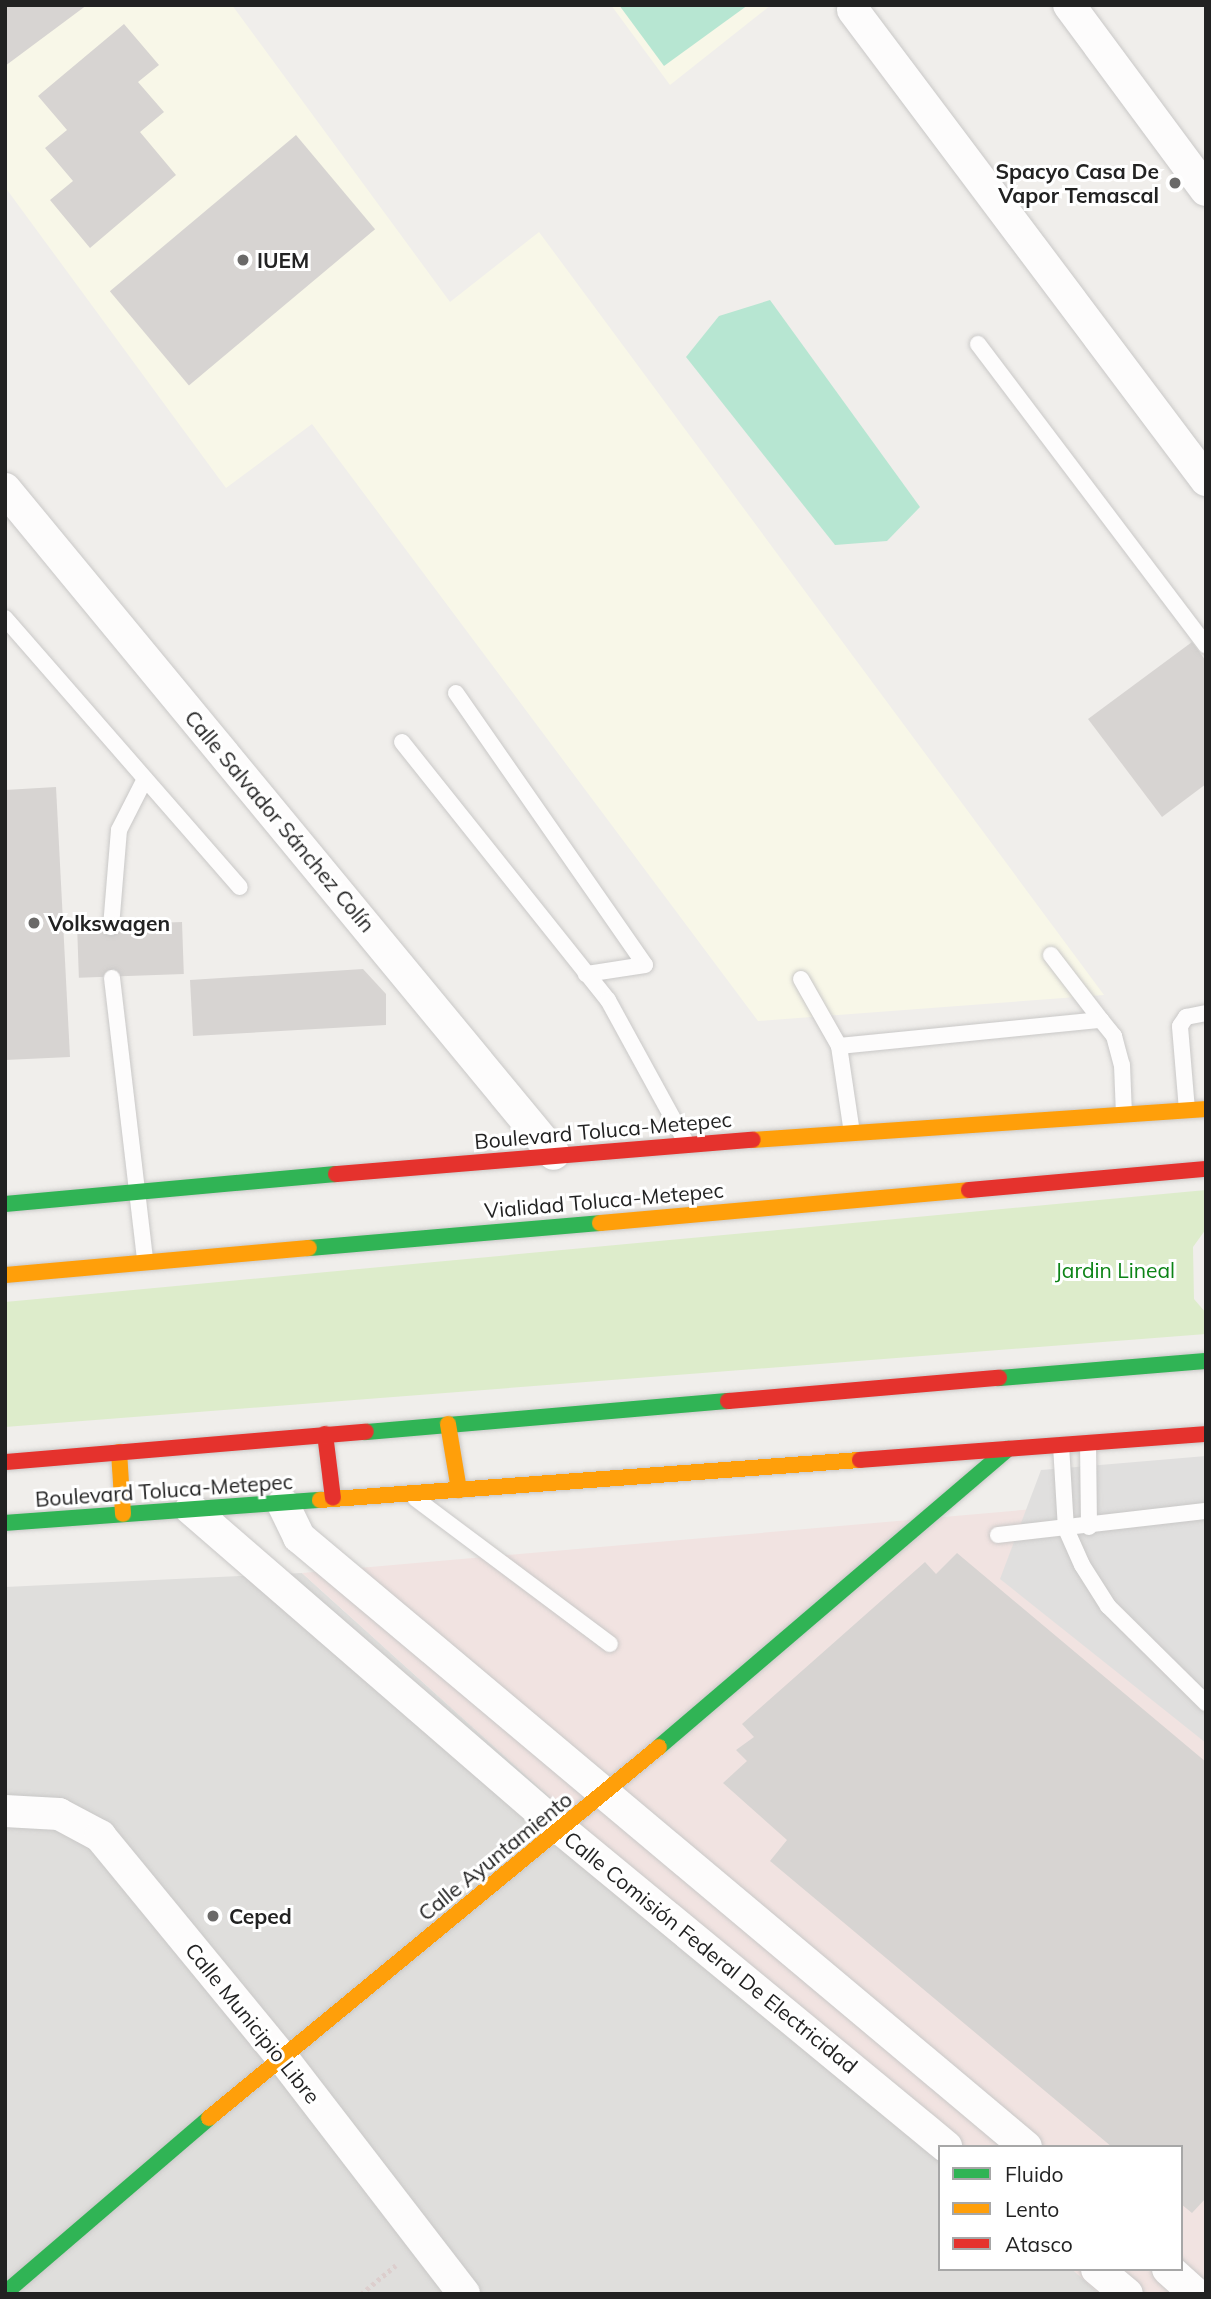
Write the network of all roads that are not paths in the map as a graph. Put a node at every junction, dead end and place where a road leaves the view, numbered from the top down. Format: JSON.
{"nodes":[{"id":1,"x":1069,"y":5,"type":"edge"},
{"id":2,"x":853,"y":10,"type":"dead end"},
{"id":3,"x":1206,"y":190,"type":"edge"},
{"id":4,"x":978,"y":344,"type":"dead end"},
{"id":5,"x":1206,"y":480,"type":"edge"},
{"id":6,"x":5,"y":489,"type":"edge"},
{"id":7,"x":5,"y":618,"type":"edge"},
{"id":8,"x":1206,"y":646,"type":"edge"},
{"id":9,"x":456,"y":693,"type":"dead end"},
{"id":10,"x":402,"y":742,"type":"dead end"},
{"id":11,"x":145,"y":779,"type":"junction"},
{"id":12,"x":240,"y":887,"type":"dead end"},
{"id":13,"x":111,"y":927,"type":"dead end"},
{"id":14,"x":1051,"y":955,"type":"dead end"},
{"id":15,"x":586,"y":974,"type":"junction"},
{"id":16,"x":112,"y":978,"type":"dead end"},
{"id":17,"x":801,"y":979,"type":"dead end"},
{"id":18,"x":1206,"y":1013,"type":"edge"},
{"id":19,"x":1101,"y":1020,"type":"junction"},
{"id":20,"x":839,"y":1046,"type":"junction"},
{"id":21,"x":1206,"y":1109,"type":"edge"},
{"id":22,"x":1187,"y":1110,"type":"junction"},
{"id":23,"x":1124,"y":1114,"type":"junction"},
{"id":24,"x":852,"y":1133,"type":"junction"},
{"id":25,"x":687,"y":1144,"type":"junction"},
{"id":26,"x":554,"y":1154,"type":"junction"},
{"id":27,"x":1206,"y":1169,"type":"edge"},
{"id":28,"x":135,"y":1195,"type":"junction"},
{"id":29,"x":5,"y":1204,"type":"edge"},
{"id":30,"x":145,"y":1261,"type":"junction"},
{"id":31,"x":5,"y":1275,"type":"edge"},
{"id":32,"x":1206,"y":1361,"type":"edge"},
{"id":33,"x":448,"y":1424,"type":"junction"},
{"id":34,"x":324,"y":1434,"type":"junction"},
{"id":35,"x":1206,"y":1434,"type":"edge"},
{"id":36,"x":1088,"y":1443,"type":"junction"},
{"id":37,"x":1062,"y":1445,"type":"junction"},
{"id":38,"x":1008,"y":1449,"type":"junction"},
{"id":39,"x":119,"y":1452,"type":"junction"},
{"id":40,"x":5,"y":1462,"type":"edge"},
{"id":41,"x":459,"y":1490,"type":"junction"},
{"id":42,"x":409,"y":1493,"type":"junction"},
{"id":43,"x":333,"y":1498,"type":"junction"},
{"id":44,"x":284,"y":1504,"type":"junction"},
{"id":45,"x":191,"y":1509,"type":"junction"},
{"id":46,"x":1206,"y":1511,"type":"edge"},
{"id":47,"x":123,"y":1514,"type":"junction"},
{"id":48,"x":5,"y":1523,"type":"edge"},
{"id":49,"x":1089,"y":1527,"type":"junction"},
{"id":50,"x":1066,"y":1529,"type":"junction"},
{"id":51,"x":998,"y":1535,"type":"dead end"},
{"id":52,"x":610,"y":1644,"type":"dead end"},
{"id":53,"x":1206,"y":1703,"type":"edge"},
{"id":54,"x":601,"y":1795,"type":"junction"},
{"id":55,"x":5,"y":1811,"type":"edge"},
{"id":56,"x":562,"y":1830,"type":"junction"},
{"id":57,"x":756,"y":1925,"type":"junction"},
{"id":58,"x":724,"y":1964,"type":"junction"},
{"id":59,"x":281,"y":2056,"type":"junction"},
{"id":60,"x":945,"y":2145,"type":"edge"},
{"id":61,"x":1024,"y":2145,"type":"edge"},
{"id":62,"x":1099,"y":2271,"type":"edge"},
{"id":63,"x":1170,"y":2271,"type":"edge"},
{"id":64,"x":5,"y":2293,"type":"edge"},
{"id":65,"x":464,"y":2294,"type":"edge"},
{"id":66,"x":1127,"y":2294,"type":"edge"},
{"id":67,"x":1196,"y":2294,"type":"edge"}],
"edges":[{"from":1,"to":3,"type":"street"},
{"from":2,"to":5,"type":"street"},
{"from":4,"to":8,"type":"lane"},
{"from":6,"to":26,"type":"street","name":"Calle Salvador Sánchez Colín"},
{"from":7,"to":11,"type":"lane"},
{"from":9,"to":15,"type":"lane"},
{"from":10,"to":15,"type":"lane"},
{"from":11,"to":12,"type":"lane"},
{"from":11,"to":13,"type":"lane"},
{"from":14,"to":19,"type":"lane"},
{"from":15,"to":25,"type":"lane"},
{"from":16,"to":28,"type":"lane"},
{"from":17,"to":20,"type":"lane"},
{"from":18,"to":22,"type":"lane"},
{"from":19,"to":20,"type":"lane"},
{"from":19,"to":23,"type":"lane"},
{"from":20,"to":24,"type":"lane"},
{"from":21,"to":22,"type":"main road","name":"Boulevard Toluca-Metepec"},
{"from":22,"to":23,"type":"main road","name":"Boulevard Toluca-Metepec"},
{"from":23,"to":24,"type":"main road","name":"Boulevard Toluca-Metepec"},
{"from":24,"to":25,"type":"main road","name":"Boulevard Toluca-Metepec"},
{"from":25,"to":26,"type":"main road","name":"Boulevard Toluca-Metepec"},
{"from":26,"to":28,"type":"main road","name":"Boulevard Toluca-Metepec"},
{"from":27,"to":30,"type":"main road","name":"Vialidad Toluca-Metepec"},
{"from":28,"to":29,"type":"main road","name":"Boulevard Toluca-Metepec"},
{"from":28,"to":30,"type":"lane"},
{"from":30,"to":31,"type":"main road","name":"Vialidad Toluca-Metepec"},
{"from":32,"to":33,"type":"main road"},
{"from":33,"to":34,"type":"main road"},
{"from":33,"to":41,"type":"main road"},
{"from":34,"to":39,"type":"main road"},
{"from":34,"to":43,"type":"main road"},
{"from":35,"to":36,"type":"main road","name":"Boulevard Toluca-Metepec"},
{"from":36,"to":37,"type":"main road","name":"Boulevard Toluca-Metepec"},
{"from":36,"to":49,"type":"lane"},
{"from":37,"to":38,"type":"main road","name":"Boulevard Toluca-Metepec"},
{"from":37,"to":50,"type":"lane"},
{"from":38,"to":41,"type":"main road","name":"Boulevard Toluca-Metepec"},
{"from":38,"to":54,"type":"main road","name":"Calle Ayuntamiento"},
{"from":39,"to":40,"type":"main road"},
{"from":39,"to":47,"type":"main road"},
{"from":41,"to":42,"type":"main road","name":"Boulevard Toluca-Metepec"},
{"from":42,"to":43,"type":"main road","name":"Boulevard Toluca-Metepec"},
{"from":42,"to":52,"type":"lane"},
{"from":43,"to":44,"type":"main road","name":"Boulevard Toluca-Metepec"},
{"from":44,"to":45,"type":"main road","name":"Boulevard Toluca-Metepec"},
{"from":44,"to":54,"type":"street"},
{"from":45,"to":47,"type":"main road","name":"Boulevard Toluca-Metepec"},
{"from":45,"to":56,"type":"street","name":"Calle Comisión Federal De Electricidad"},
{"from":46,"to":49,"type":"lane"},
{"from":47,"to":48,"type":"main road","name":"Boulevard Toluca-Metepec"},
{"from":49,"to":50,"type":"lane"},
{"from":50,"to":51,"type":"lane"},
{"from":50,"to":53,"type":"lane"},
{"from":54,"to":56,"type":"main road","name":"Calle Ayuntamiento"},
{"from":54,"to":57,"type":"street"},
{"from":55,"to":59,"type":"street","name":"Calle Municipio Libre"},
{"from":56,"to":58,"type":"street","name":"Calle Comisión Federal De Electricidad"},
{"from":56,"to":59,"type":"main road","name":"Calle Ayuntamiento"},
{"from":57,"to":58,"type":"street"},
{"from":57,"to":61,"type":"street"},
{"from":58,"to":60,"type":"street","name":"Calle Comisión Federal De Electricidad"},
{"from":59,"to":64,"type":"main road","name":"Calle Ayuntamiento"},
{"from":59,"to":65,"type":"street","name":"Calle Municipio Libre"},
{"from":62,"to":66,"type":"street"},
{"from":63,"to":67,"type":"street"}]}
